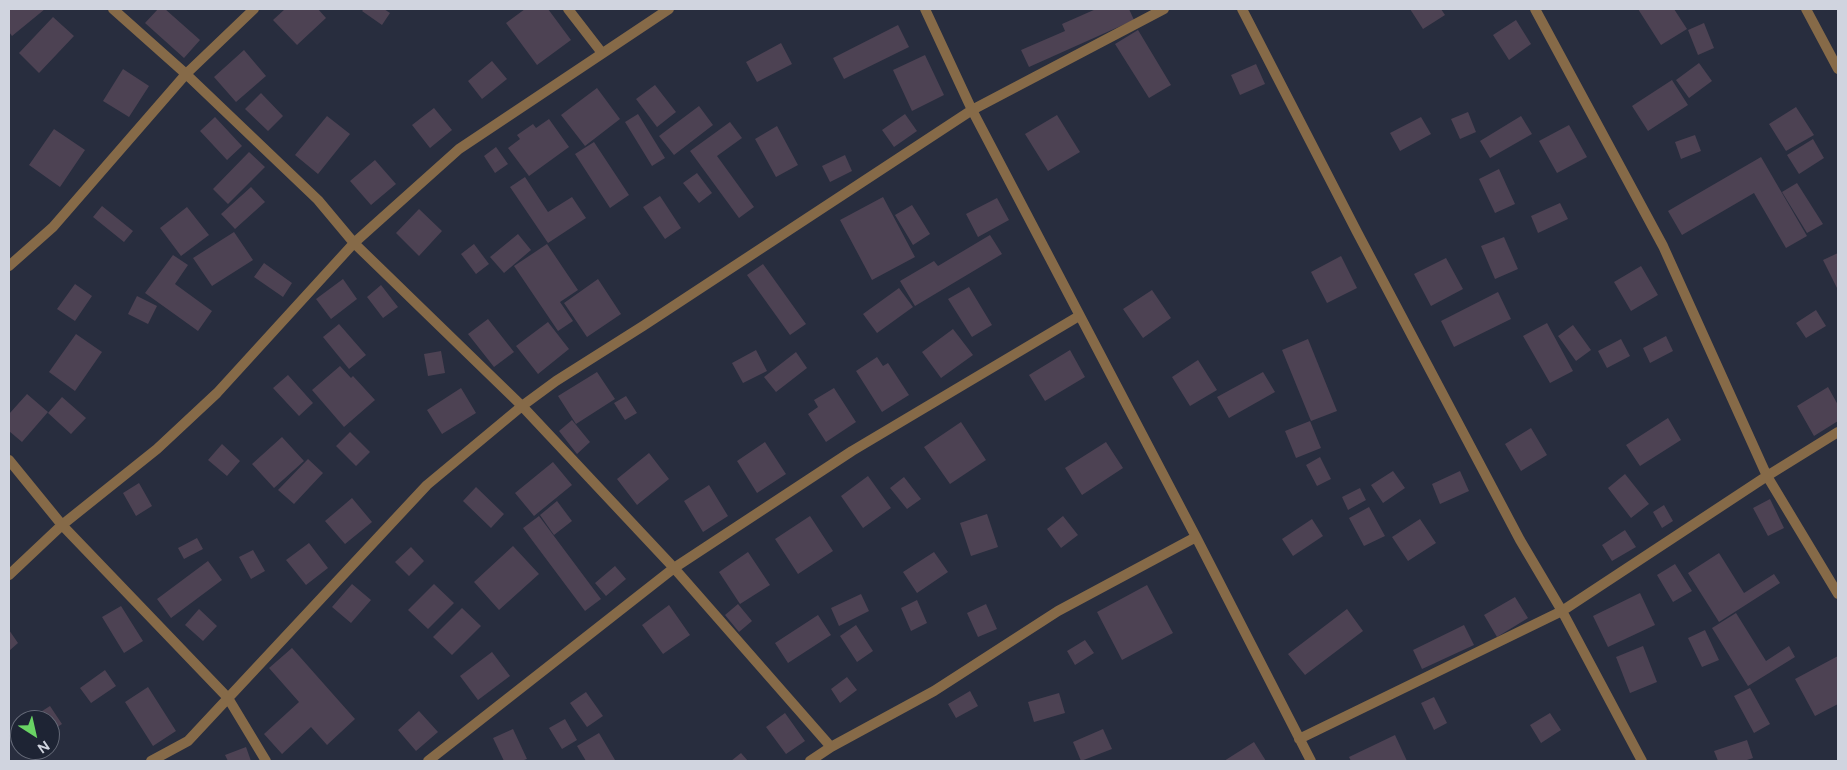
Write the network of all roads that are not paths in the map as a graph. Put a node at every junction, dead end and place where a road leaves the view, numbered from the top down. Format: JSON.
{"nodes":[{"id":1,"x":113,"y":9,"type":"edge"},
{"id":2,"x":254,"y":9,"type":"edge"},
{"id":3,"x":568,"y":9,"type":"edge"},
{"id":4,"x":669,"y":9,"type":"edge"},
{"id":5,"x":925,"y":9,"type":"edge"},
{"id":6,"x":1164,"y":9,"type":"edge"},
{"id":7,"x":1242,"y":9,"type":"edge"},
{"id":8,"x":1535,"y":9,"type":"edge"},
{"id":9,"x":1806,"y":9,"type":"edge"},
{"id":10,"x":602,"y":54,"type":"junction"},
{"id":11,"x":1838,"y":69,"type":"edge"},
{"id":12,"x":186,"y":74,"type":"junction"},
{"id":13,"x":972,"y":110,"type":"junction"},
{"id":14,"x":354,"y":243,"type":"junction"},
{"id":15,"x":9,"y":266,"type":"edge"},
{"id":16,"x":1079,"y":316,"type":"junction"},
{"id":17,"x":522,"y":406,"type":"junction"},
{"id":18,"x":1838,"y":432,"type":"edge"},
{"id":19,"x":9,"y":460,"type":"edge"},
{"id":20,"x":1767,"y":476,"type":"junction"},
{"id":21,"x":62,"y":525,"type":"junction"},
{"id":22,"x":1196,"y":537,"type":"junction"},
{"id":23,"x":674,"y":568,"type":"junction"},
{"id":24,"x":9,"y":575,"type":"edge"},
{"id":25,"x":1838,"y":594,"type":"edge"},
{"id":26,"x":1562,"y":611,"type":"junction"},
{"id":27,"x":228,"y":698,"type":"junction"},
{"id":28,"x":1299,"y":739,"type":"junction"},
{"id":29,"x":831,"y":747,"type":"junction"},
{"id":30,"x":151,"y":761,"type":"edge"},
{"id":31,"x":266,"y":761,"type":"edge"},
{"id":32,"x":428,"y":761,"type":"edge"},
{"id":33,"x":810,"y":761,"type":"edge"},
{"id":34,"x":1311,"y":761,"type":"edge"},
{"id":35,"x":1642,"y":761,"type":"edge"}],
"edges":[{"from":1,"to":12,"type":"street"},
{"from":2,"to":12,"type":"street"},
{"from":3,"to":10,"type":"street"},
{"from":4,"to":10,"type":"street"},
{"from":5,"to":13,"type":"street"},
{"from":6,"to":13,"type":"street"},
{"from":7,"to":26,"type":"street"},
{"from":8,"to":20,"type":"street"},
{"from":9,"to":11,"type":"street"},
{"from":10,"to":14,"type":"street"},
{"from":12,"to":14,"type":"street"},
{"from":12,"to":15,"type":"street"},
{"from":13,"to":16,"type":"street"},
{"from":13,"to":17,"type":"street"},
{"from":14,"to":17,"type":"street"},
{"from":14,"to":21,"type":"street"},
{"from":16,"to":22,"type":"street"},
{"from":16,"to":23,"type":"street"},
{"from":17,"to":23,"type":"street"},
{"from":17,"to":27,"type":"street"},
{"from":18,"to":20,"type":"street"},
{"from":19,"to":21,"type":"street"},
{"from":20,"to":25,"type":"street"},
{"from":20,"to":26,"type":"street"},
{"from":21,"to":24,"type":"street"},
{"from":21,"to":27,"type":"street"},
{"from":22,"to":28,"type":"street"},
{"from":22,"to":29,"type":"street"},
{"from":23,"to":29,"type":"street"},
{"from":23,"to":32,"type":"street"},
{"from":26,"to":28,"type":"street"},
{"from":26,"to":35,"type":"street"},
{"from":27,"to":30,"type":"street"},
{"from":27,"to":31,"type":"street"},
{"from":28,"to":34,"type":"street"},
{"from":29,"to":33,"type":"street"}]}
